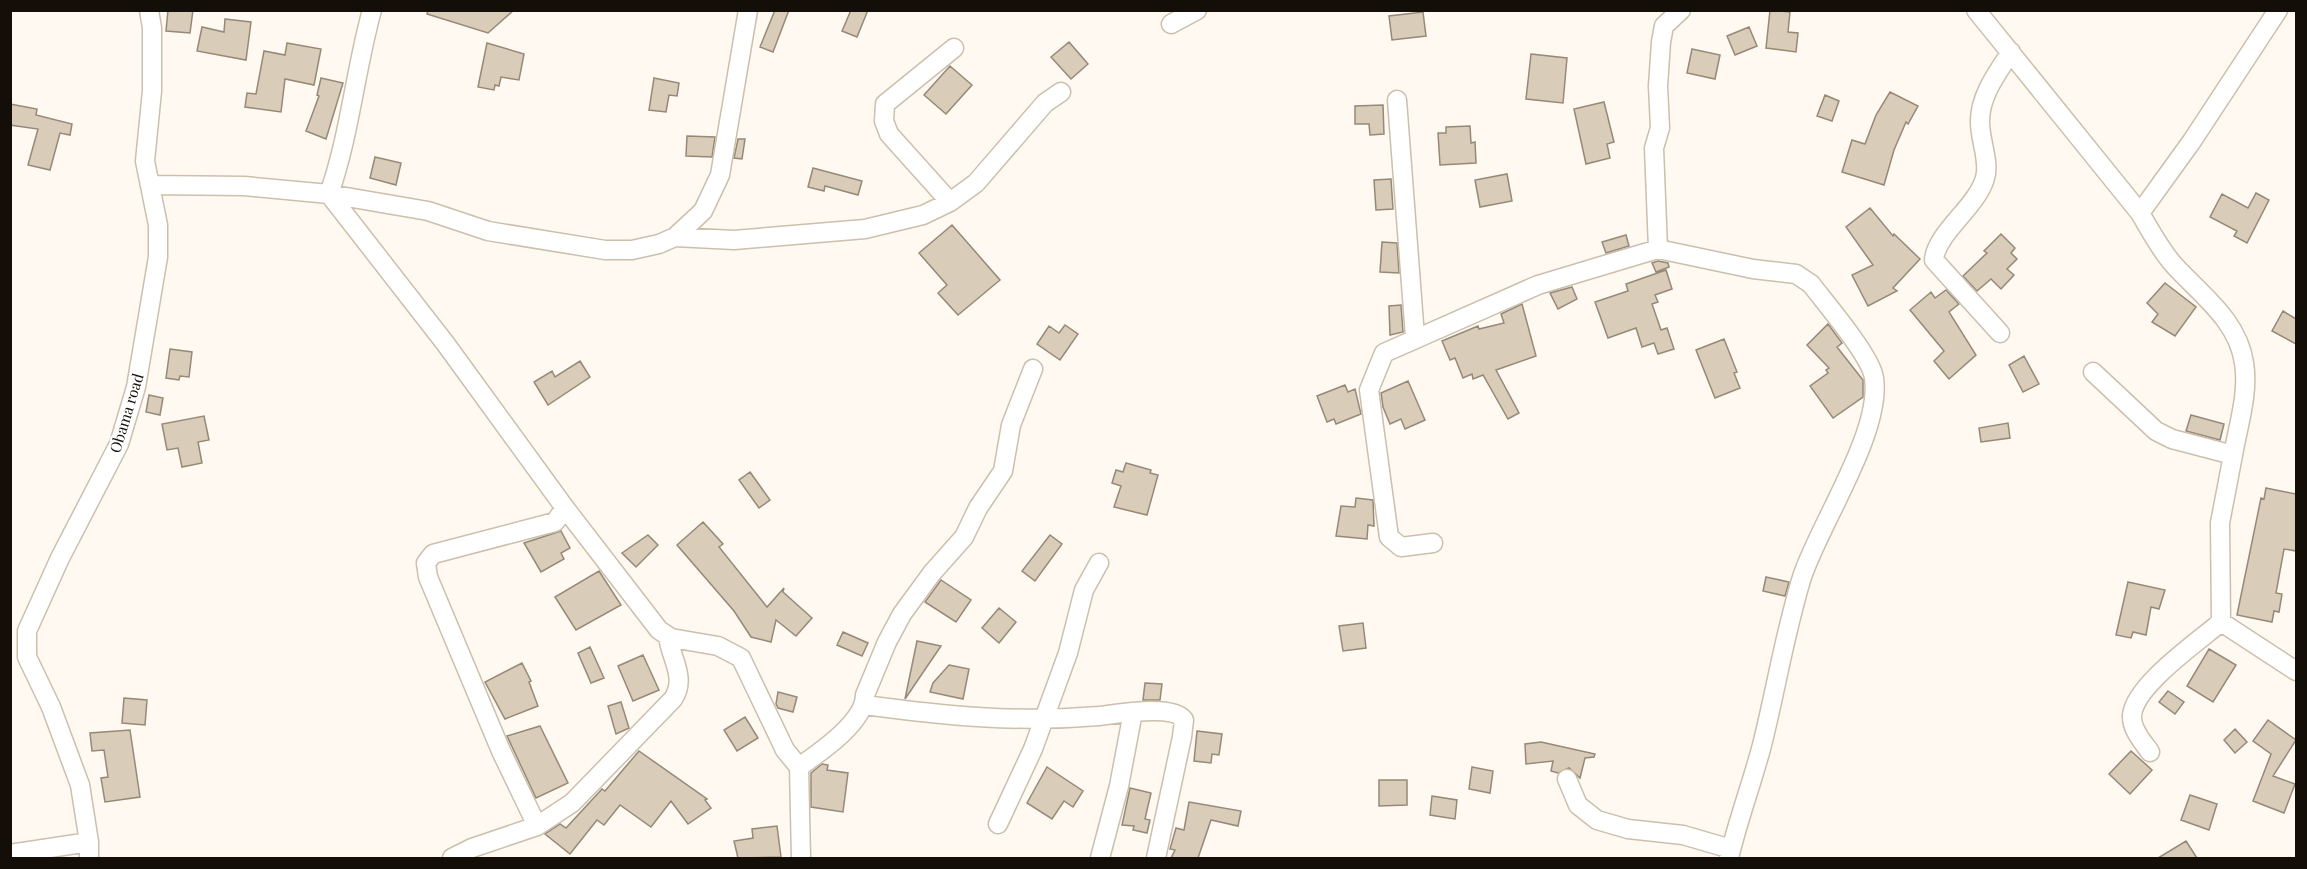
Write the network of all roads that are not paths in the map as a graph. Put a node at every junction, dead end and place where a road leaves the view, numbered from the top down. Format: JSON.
{"nodes":[{"id":1,"x":149,"y":10,"type":"edge"},
{"id":2,"x":372,"y":10,"type":"edge"},
{"id":3,"x":748,"y":10,"type":"edge"},
{"id":4,"x":1197,"y":10,"type":"edge"},
{"id":5,"x":1681,"y":10,"type":"edge"},
{"id":6,"x":1976,"y":10,"type":"edge"},
{"id":7,"x":2278,"y":10,"type":"edge"},
{"id":8,"x":1171,"y":24,"type":"dead end"},
{"id":9,"x":954,"y":48,"type":"dead end"},
{"id":10,"x":2011,"y":52,"type":"junction"},
{"id":11,"x":1060,"y":92,"type":"dead end"},
{"id":12,"x":1397,"y":100,"type":"dead end"},
{"id":13,"x":151,"y":185,"type":"junction"},
{"id":14,"x":329,"y":194,"type":"junction"},
{"id":15,"x":950,"y":202,"type":"junction"},
{"id":16,"x":2140,"y":213,"type":"junction"},
{"id":17,"x":675,"y":237,"type":"junction"},
{"id":18,"x":1658,"y":249,"type":"junction"},
{"id":19,"x":2000,"y":333,"type":"dead end"},
{"id":20,"x":1415,"y":338,"type":"junction"},
{"id":21,"x":1033,"y":369,"type":"dead end"},
{"id":22,"x":2093,"y":372,"type":"dead end"},
{"id":23,"x":2233,"y":455,"type":"junction"},
{"id":24,"x":565,"y":508,"type":"junction"},
{"id":25,"x":1433,"y":543,"type":"dead end"},
{"id":26,"x":1099,"y":563,"type":"dead end"},
{"id":27,"x":2221,"y":622,"type":"junction"},
{"id":28,"x":668,"y":637,"type":"junction"},
{"id":29,"x":2296,"y":671,"type":"edge"},
{"id":30,"x":865,"y":705,"type":"junction"},
{"id":31,"x":1133,"y":712,"type":"junction"},
{"id":32,"x":1044,"y":721,"type":"junction"},
{"id":33,"x":2150,"y":752,"type":"dead end"},
{"id":34,"x":799,"y":767,"type":"junction"},
{"id":35,"x":1567,"y":779,"type":"dead end"},
{"id":36,"x":999,"y":824,"type":"dead end"},
{"id":37,"x":537,"y":826,"type":"junction"},
{"id":38,"x":89,"y":850,"type":"edge"},
{"id":39,"x":10,"y":854,"type":"edge"},
{"id":40,"x":1730,"y":854,"type":"edge"},
{"id":41,"x":452,"y":858,"type":"edge"},
{"id":42,"x":801,"y":858,"type":"edge"},
{"id":43,"x":1100,"y":858,"type":"edge"},
{"id":44,"x":1156,"y":858,"type":"edge"}],
"edges":[{"from":1,"to":13,"type":"street","name":"Obama road"},
{"from":2,"to":14,"type":"street"},
{"from":3,"to":17,"type":"street"},
{"from":4,"to":8,"type":"street"},
{"from":5,"to":18,"type":"street"},
{"from":6,"to":10,"type":"street"},
{"from":7,"to":16,"type":"street"},
{"from":9,"to":15,"type":"street"},
{"from":10,"to":16,"type":"street"},
{"from":10,"to":19,"type":"street"},
{"from":11,"to":15,"type":"street"},
{"from":12,"to":20,"type":"street"},
{"from":13,"to":14,"type":"street"},
{"from":13,"to":38,"type":"street","name":"Obama road"},
{"from":14,"to":17,"type":"street"},
{"from":14,"to":24,"type":"street"},
{"from":15,"to":17,"type":"street"},
{"from":16,"to":23,"type":"street"},
{"from":18,"to":20,"type":"street"},
{"from":18,"to":40,"type":"street"},
{"from":20,"to":25,"type":"street"},
{"from":21,"to":30,"type":"street"},
{"from":22,"to":23,"type":"street"},
{"from":23,"to":27,"type":"street"},
{"from":24,"to":28,"type":"street"},
{"from":24,"to":37,"type":"street"},
{"from":26,"to":32,"type":"street"},
{"from":27,"to":29,"type":"street"},
{"from":27,"to":33,"type":"street"},
{"from":28,"to":34,"type":"street"},
{"from":28,"to":37,"type":"street"},
{"from":30,"to":32,"type":"street"},
{"from":30,"to":34,"type":"street"},
{"from":31,"to":32,"type":"street"},
{"from":31,"to":43,"type":"street"},
{"from":31,"to":44,"type":"street"},
{"from":32,"to":36,"type":"street"},
{"from":34,"to":42,"type":"street"},
{"from":35,"to":40,"type":"street"},
{"from":37,"to":41,"type":"street"},
{"from":38,"to":39,"type":"street"}]}
